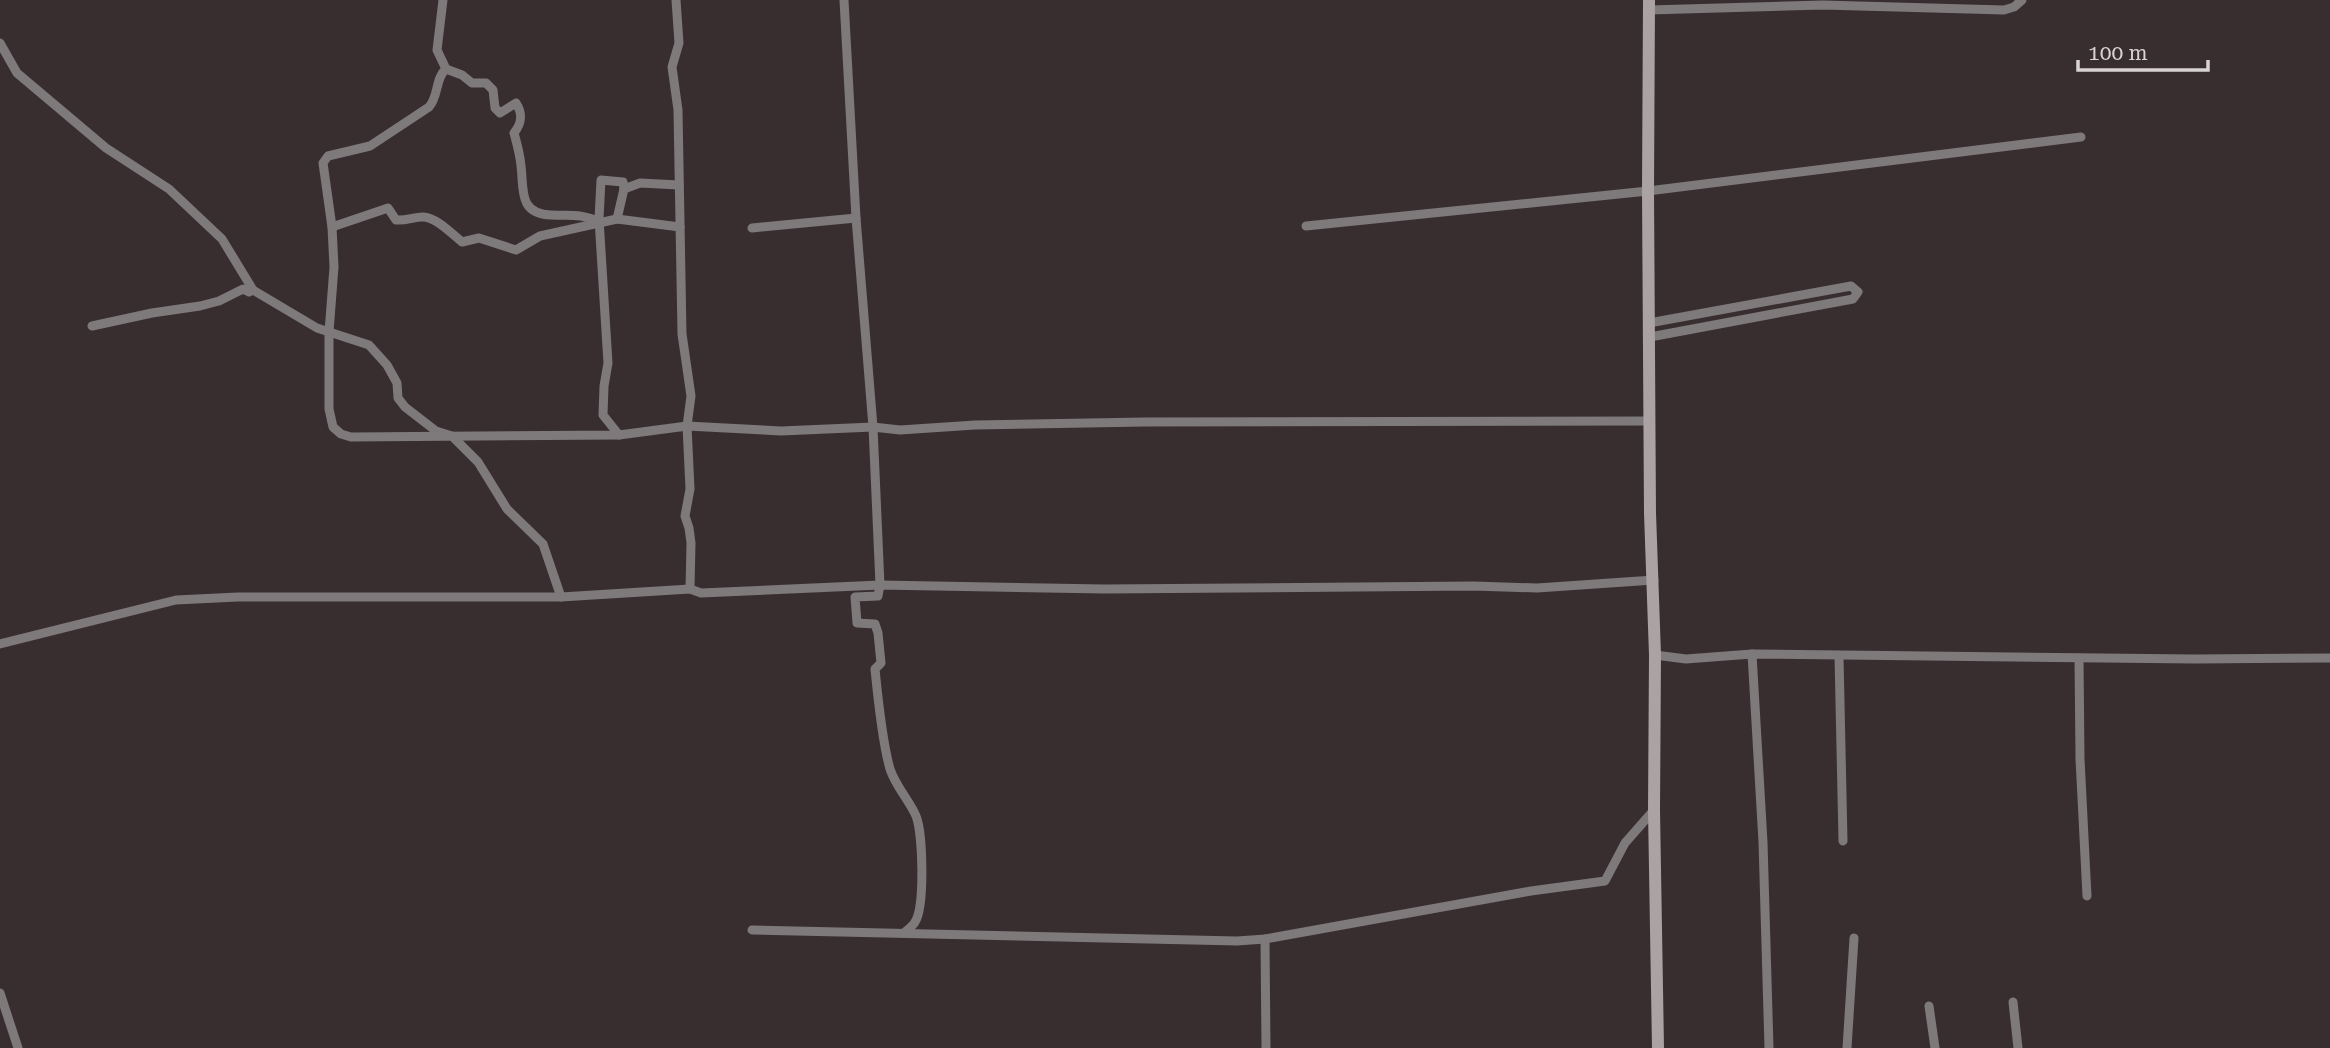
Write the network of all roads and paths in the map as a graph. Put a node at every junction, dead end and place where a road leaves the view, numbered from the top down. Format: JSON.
{"nodes":[{"id":1,"x":443,"y":0,"type":"edge"},
{"id":2,"x":676,"y":0,"type":"edge"},
{"id":3,"x":844,"y":0,"type":"edge"},
{"id":4,"x":2022,"y":0,"type":"edge"},
{"id":5,"x":1649,"y":5,"type":"edge"},
{"id":6,"x":0,"y":43,"type":"edge"},
{"id":7,"x":446,"y":69,"type":"junction"},
{"id":8,"x":2081,"y":137,"type":"dead end"},
{"id":9,"x":679,"y":185,"type":"junction"},
{"id":10,"x":624,"y":189,"type":"junction"},
{"id":11,"x":1647,"y":191,"type":"junction"},
{"id":12,"x":856,"y":218,"type":"junction"},
{"id":13,"x":617,"y":219,"type":"junction"},
{"id":14,"x":600,"y":222,"type":"junction"},
{"id":15,"x":1306,"y":226,"type":"dead end"},
{"id":16,"x":332,"y":227,"type":"junction"},
{"id":17,"x":680,"y":227,"type":"junction"},
{"id":18,"x":752,"y":228,"type":"dead end"},
{"id":19,"x":253,"y":290,"type":"junction"},
{"id":20,"x":1650,"y":323,"type":"junction"},
{"id":21,"x":92,"y":326,"type":"dead end"},
{"id":22,"x":329,"y":332,"type":"junction"},
{"id":23,"x":1650,"y":337,"type":"junction"},
{"id":24,"x":1650,"y":421,"type":"junction"},
{"id":25,"x":687,"y":426,"type":"junction"},
{"id":26,"x":873,"y":427,"type":"junction"},
{"id":27,"x":619,"y":435,"type":"junction"},
{"id":28,"x":452,"y":436,"type":"junction"},
{"id":29,"x":1654,"y":580,"type":"junction"},
{"id":30,"x":880,"y":585,"type":"junction"},
{"id":31,"x":691,"y":589,"type":"junction"},
{"id":32,"x":561,"y":597,"type":"junction"},
{"id":33,"x":0,"y":644,"type":"edge"},
{"id":34,"x":1752,"y":654,"type":"junction"},
{"id":35,"x":1655,"y":656,"type":"junction"},
{"id":36,"x":1839,"y":656,"type":"junction"},
{"id":37,"x":2079,"y":658,"type":"junction"},
{"id":38,"x":2330,"y":658,"type":"edge"},
{"id":39,"x":1654,"y":810,"type":"junction"},
{"id":40,"x":1843,"y":841,"type":"dead end"},
{"id":41,"x":2087,"y":896,"type":"dead end"},
{"id":42,"x":752,"y":930,"type":"dead end"},
{"id":43,"x":904,"y":933,"type":"junction"},
{"id":44,"x":1854,"y":938,"type":"dead end"},
{"id":45,"x":1265,"y":939,"type":"junction"},
{"id":46,"x":0,"y":993,"type":"edge"},
{"id":47,"x":2013,"y":1002,"type":"dead end"},
{"id":48,"x":1929,"y":1006,"type":"dead end"},
{"id":49,"x":18,"y":1048,"type":"edge"},
{"id":50,"x":1266,"y":1048,"type":"edge"},
{"id":51,"x":1658,"y":1048,"type":"edge"},
{"id":52,"x":1769,"y":1048,"type":"edge"},
{"id":53,"x":1847,"y":1048,"type":"edge"},
{"id":54,"x":1936,"y":1048,"type":"edge"},
{"id":55,"x":2018,"y":1048,"type":"edge"}],
"edges":[{"from":1,"to":7,"type":"street"},
{"from":2,"to":9,"type":"street"},
{"from":3,"to":12,"type":"street"},
{"from":4,"to":5,"type":"street"},
{"from":5,"to":11,"type":"street"},
{"from":6,"to":19,"type":"street"},
{"from":7,"to":14,"type":"street"},
{"from":7,"to":16,"type":"street"},
{"from":8,"to":11,"type":"street"},
{"from":9,"to":10,"type":"street"},
{"from":9,"to":17,"type":"street"},
{"from":10,"to":13,"type":"street"},
{"from":10,"to":14,"type":"street"},
{"from":11,"to":15,"type":"street"},
{"from":11,"to":20,"type":"street"},
{"from":12,"to":18,"type":"street"},
{"from":12,"to":26,"type":"street"},
{"from":13,"to":14,"type":"street"},
{"from":13,"to":17,"type":"street"},
{"from":14,"to":16,"type":"street"},
{"from":14,"to":27,"type":"street"},
{"from":16,"to":22,"type":"street"},
{"from":17,"to":25,"type":"street"},
{"from":19,"to":21,"type":"street"},
{"from":19,"to":22,"type":"street"},
{"from":20,"to":23,"type":"street"},
{"from":20,"to":23,"type":"street"},
{"from":22,"to":28,"type":"street"},
{"from":22,"to":28,"type":"street"},
{"from":23,"to":24,"type":"street"},
{"from":24,"to":26,"type":"street"},
{"from":24,"to":29,"type":"street"},
{"from":25,"to":26,"type":"street"},
{"from":25,"to":27,"type":"street"},
{"from":25,"to":31,"type":"street"},
{"from":26,"to":30,"type":"street"},
{"from":27,"to":28,"type":"street"},
{"from":28,"to":32,"type":"street"},
{"from":29,"to":30,"type":"street"},
{"from":29,"to":35,"type":"street"},
{"from":30,"to":31,"type":"street"},
{"from":30,"to":43,"type":"street"},
{"from":31,"to":32,"type":"street"},
{"from":32,"to":33,"type":"street"},
{"from":34,"to":35,"type":"street"},
{"from":34,"to":36,"type":"street"},
{"from":34,"to":52,"type":"street"},
{"from":35,"to":39,"type":"street"},
{"from":36,"to":37,"type":"street"},
{"from":36,"to":40,"type":"street"},
{"from":37,"to":38,"type":"street"},
{"from":37,"to":41,"type":"street"},
{"from":39,"to":45,"type":"street"},
{"from":39,"to":51,"type":"street"},
{"from":42,"to":43,"type":"street"},
{"from":43,"to":45,"type":"street"},
{"from":44,"to":53,"type":"street"},
{"from":45,"to":50,"type":"street"},
{"from":46,"to":49,"type":"street"},
{"from":47,"to":55,"type":"street"},
{"from":48,"to":54,"type":"street"}]}
